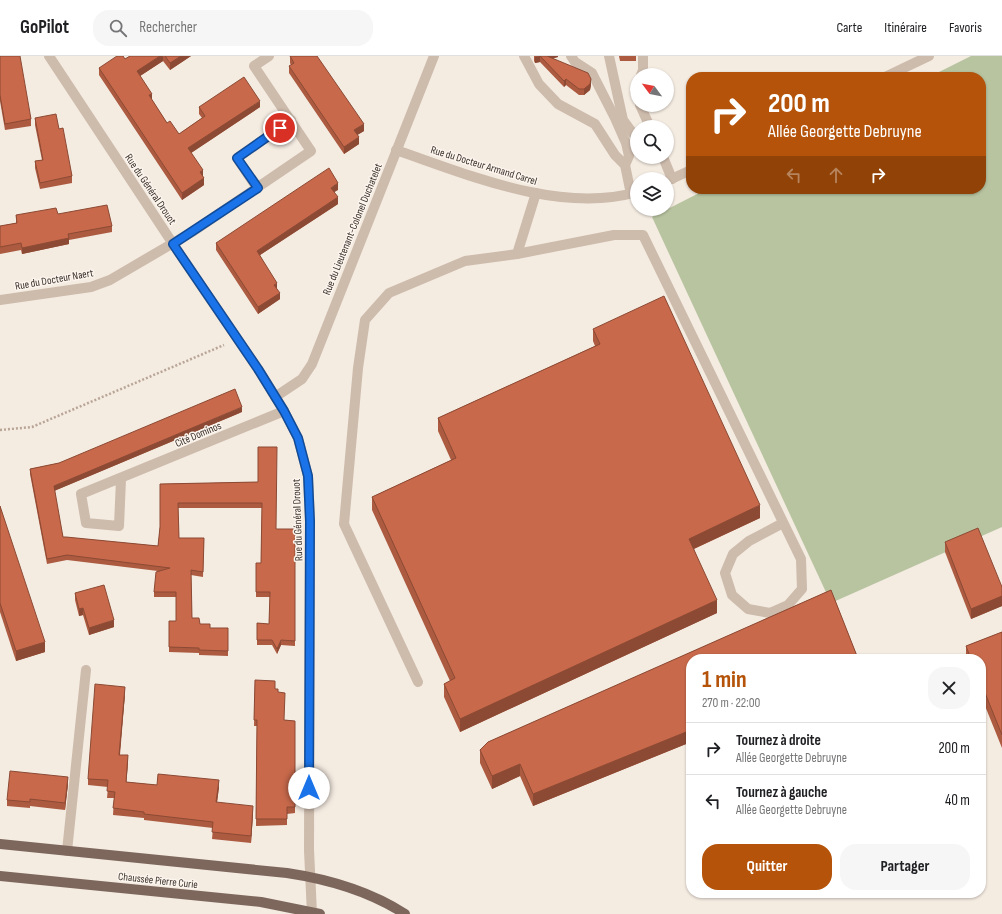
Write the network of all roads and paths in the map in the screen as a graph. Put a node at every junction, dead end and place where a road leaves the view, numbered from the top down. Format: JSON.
{"nodes":[{"id":1,"x":269,"y":56,"type":"edge"},
{"id":2,"x":434,"y":56,"type":"edge"},
{"id":3,"x":524,"y":56,"type":"edge"},
{"id":4,"x":571,"y":56,"type":"edge"},
{"id":5,"x":610,"y":56,"type":"edge"},
{"id":6,"x":643,"y":56,"type":"edge"},
{"id":7,"x":929,"y":56,"type":"edge"},
{"id":8,"x":53,"y":57,"type":"edge"},
{"id":9,"x":643,"y":68,"type":"edge"},
{"id":10,"x":895,"y":72,"type":"edge"},
{"id":11,"x":291,"y":120,"type":"junction"},
{"id":12,"x":630,"y":130,"type":"edge"},
{"id":13,"x":396,"y":150,"type":"junction"},
{"id":14,"x":625,"y":165,"type":"junction"},
{"id":15,"x":686,"y":172,"type":"edge"},
{"id":16,"x":674,"y":178,"type":"edge"},
{"id":17,"x":630,"y":181,"type":"edge"},
{"id":18,"x":258,"y":188,"type":"junction"},
{"id":19,"x":536,"y":193,"type":"junction"},
{"id":20,"x":630,"y":194,"type":"edge"},
{"id":21,"x":173,"y":244,"type":"junction"},
{"id":22,"x":517,"y":254,"type":"junction"},
{"id":23,"x":0,"y":300,"type":"edge"},
{"id":24,"x":237,"y":339,"type":"junction"},
{"id":25,"x":275,"y":397,"type":"junction"},
{"id":26,"x":284,"y":411,"type":"junction"},
{"id":27,"x":0,"y":430,"type":"edge"},
{"id":28,"x":121,"y":479,"type":"junction"},
{"id":29,"x":783,"y":522,"type":"junction"},
{"id":30,"x":86,"y":670,"type":"dead end"},
{"id":31,"x":418,"y":682,"type":"dead end"},
{"id":32,"x":0,"y":844,"type":"edge"},
{"id":33,"x":67,"y":851,"type":"junction"},
{"id":34,"x":0,"y":876,"type":"edge"},
{"id":35,"x":310,"y":877,"type":"junction"},
{"id":36,"x":315,"y":913,"type":"edge"},
{"id":37,"x":405,"y":914,"type":"edge"}],
"edges":[{"from":1,"to":11,"type":"street"},
{"from":2,"to":13,"type":"street","name":"Rue du Lieutenant-Colonel Duchatelet"},
{"from":3,"to":14,"type":"street"},
{"from":4,"to":14,"type":"street"},
{"from":5,"to":12,"type":"street"},
{"from":6,"to":9,"type":"street"},
{"from":7,"to":10,"type":"street"},
{"from":8,"to":21,"type":"street","name":"Rue du Général Drouot"},
{"from":11,"to":18,"type":"street","name":"Rue du Docteur Naert"},
{"from":11,"to":18,"type":"street"},
{"from":13,"to":19,"type":"street","name":"Rue du Docteur Armand Carrel"},
{"from":13,"to":25,"type":"street","name":"Rue du Lieutenant-Colonel Duchatelet"},
{"from":14,"to":17,"type":"street"},
{"from":15,"to":16,"type":"street"},
{"from":18,"to":21,"type":"street","name":"Rue du Docteur Naert"},
{"from":19,"to":20,"type":"street","name":"Rue du Docteur Armand Carrel"},
{"from":19,"to":22,"type":"street"},
{"from":21,"to":23,"type":"street","name":"Rue du Docteur Naert"},
{"from":21,"to":24,"type":"street","name":"Rue du Général Drouot"},
{"from":22,"to":29,"type":"street"},
{"from":22,"to":31,"type":"street"},
{"from":24,"to":25,"type":"street","name":"Rue du Général Drouot"},
{"from":24,"to":27,"type":"path"},
{"from":25,"to":26,"type":"street","name":"Rue du Général Drouot"},
{"from":26,"to":28,"type":"street","name":"Cité Dominos"},
{"from":26,"to":35,"type":"street","name":"Rue du Général Drouot"},
{"from":28,"to":28,"type":"street","name":"Cité Dominos"},
{"from":29,"to":29,"type":"street"},
{"from":30,"to":33,"type":"street"},
{"from":32,"to":33,"type":"main road","name":"Chaussée Pierre Curie"},
{"from":33,"to":35,"type":"main road","name":"Chaussée Pierre Curie"},
{"from":34,"to":36,"type":"main road","name":"Chaussée Pierre Curie"},
{"from":35,"to":36,"type":"street","name":"Rue du Général Drouot"},
{"from":35,"to":37,"type":"main road","name":"Chaussée Pierre Curie"}]}
